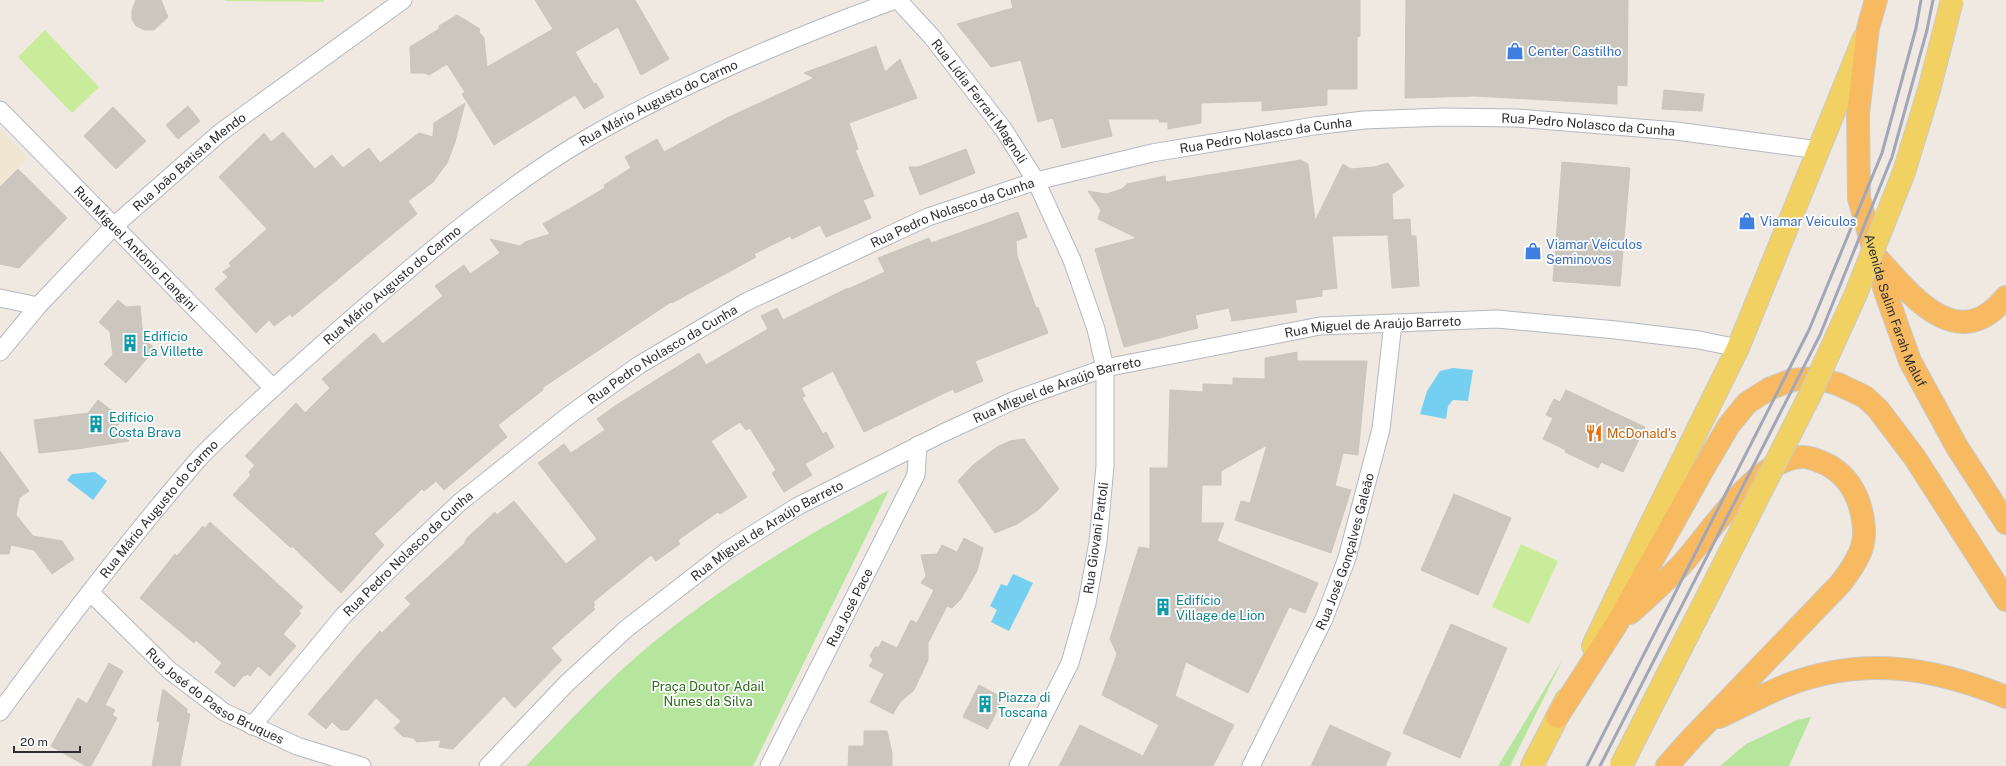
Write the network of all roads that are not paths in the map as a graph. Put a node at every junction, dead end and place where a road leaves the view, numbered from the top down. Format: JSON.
{"nodes":[{"id":1,"x":403,"y":0,"type":"edge"},
{"id":2,"x":897,"y":0,"type":"edge"},
{"id":3,"x":1876,"y":0,"type":"edge"},
{"id":4,"x":1952,"y":0,"type":"edge"},
{"id":5,"x":1868,"y":28,"type":"junction"},
{"id":6,"x":0,"y":110,"type":"edge"},
{"id":7,"x":1819,"y":150,"type":"junction"},
{"id":8,"x":1036,"y":181,"type":"junction"},
{"id":9,"x":114,"y":226,"type":"junction"},
{"id":10,"x":1875,"y":256,"type":"junction"},
{"id":11,"x":2006,"y":297,"type":"edge"},
{"id":12,"x":0,"y":298,"type":"edge"},
{"id":13,"x":38,"y":306,"type":"junction"},
{"id":14,"x":1393,"y":323,"type":"junction"},
{"id":15,"x":1738,"y":348,"type":"junction"},
{"id":16,"x":0,"y":352,"type":"edge"},
{"id":17,"x":1105,"y":368,"type":"junction"},
{"id":18,"x":272,"y":388,"type":"junction"},
{"id":19,"x":918,"y":445,"type":"junction"},
{"id":20,"x":2006,"y":523,"type":"edge"},
{"id":21,"x":90,"y":592,"type":"junction"},
{"id":22,"x":2006,"y":600,"type":"edge"},
{"id":23,"x":1616,"y":625,"type":"junction"},
{"id":24,"x":2006,"y":697,"type":"edge"},
{"id":25,"x":0,"y":712,"type":"edge"},
{"id":26,"x":1558,"y":717,"type":"junction"},
{"id":27,"x":1707,"y":723,"type":"junction"},
{"id":28,"x":252,"y":726,"type":"junction"},
{"id":29,"x":362,"y":766,"type":"edge"},
{"id":30,"x":488,"y":766,"type":"edge"},
{"id":31,"x":769,"y":766,"type":"edge"},
{"id":32,"x":1018,"y":766,"type":"edge"},
{"id":33,"x":1252,"y":766,"type":"edge"},
{"id":34,"x":1532,"y":766,"type":"edge"},
{"id":35,"x":1621,"y":766,"type":"edge"},
{"id":36,"x":1667,"y":766,"type":"edge"}],
"edges":[{"from":1,"to":9,"type":"street","name":"Rua João Batista Mendo"},
{"from":2,"to":8,"type":"street","name":"Rua Lídia Ferrari Magnoli"},
{"from":2,"to":18,"type":"street","name":"Rua Mário Augusto do Carmo"},
{"from":3,"to":5,"type":"highway","name":"Avenida Salim Farah Maluf"},
{"from":4,"to":35,"type":"main road","bridge":true},
{"from":5,"to":7,"type":"main road"},
{"from":5,"to":10,"type":"highway","name":"Avenida Salim Farah Maluf"},
{"from":6,"to":9,"type":"street","name":"Rua Miguel Antônio Flangini"},
{"from":7,"to":8,"type":"street","name":"Rua Pedro Nolasco da Cunha"},
{"from":7,"to":15,"type":"main road"},
{"from":8,"to":17,"type":"street","name":"Rua Lídia Ferrari Magnoli"},
{"from":8,"to":28,"type":"street","name":"Rua Pedro Nolasco da Cunha"},
{"from":9,"to":13,"type":"street","name":"Rua João Batista Mendo"},
{"from":9,"to":18,"type":"street","name":"Rua Miguel Antônio Flangini"},
{"from":10,"to":11,"type":"highway"},
{"from":10,"to":20,"type":"highway","name":"Avenida Salim Farah Maluf"},
{"from":12,"to":13,"type":"street"},
{"from":13,"to":16,"type":"street","name":"Rua João Batista Mendo"},
{"from":14,"to":15,"type":"street","name":"Rua Miguel de Araújo Barreto"},
{"from":14,"to":17,"type":"street","name":"Rua Miguel de Araújo Barreto"},
{"from":14,"to":33,"type":"street","name":"Rua José Gonçalves Galeão"},
{"from":15,"to":26,"type":"main road"},
{"from":17,"to":19,"type":"street","name":"Rua Miguel de Araújo Barreto"},
{"from":17,"to":32,"type":"street","name":"Rua Giovani Pattoli"},
{"from":18,"to":21,"type":"street","name":"Rua Mário Augusto do Carmo"},
{"from":19,"to":30,"type":"street","name":"Rua Miguel de Araújo Barreto"},
{"from":19,"to":31,"type":"street","name":"Rua José Pace"},
{"from":21,"to":25,"type":"street","name":"Rua Mário Augusto do Carmo"},
{"from":21,"to":28,"type":"street","name":"Rua José do Passo Bruques"},
{"from":22,"to":23,"type":"highway"},
{"from":23,"to":26,"type":"highway"},
{"from":23,"to":27,"type":"highway"},
{"from":24,"to":27,"type":"highway"},
{"from":26,"to":34,"type":"main road"},
{"from":27,"to":36,"type":"highway"},
{"from":28,"to":29,"type":"street","name":"Rua José do Passo Bruques"}]}
